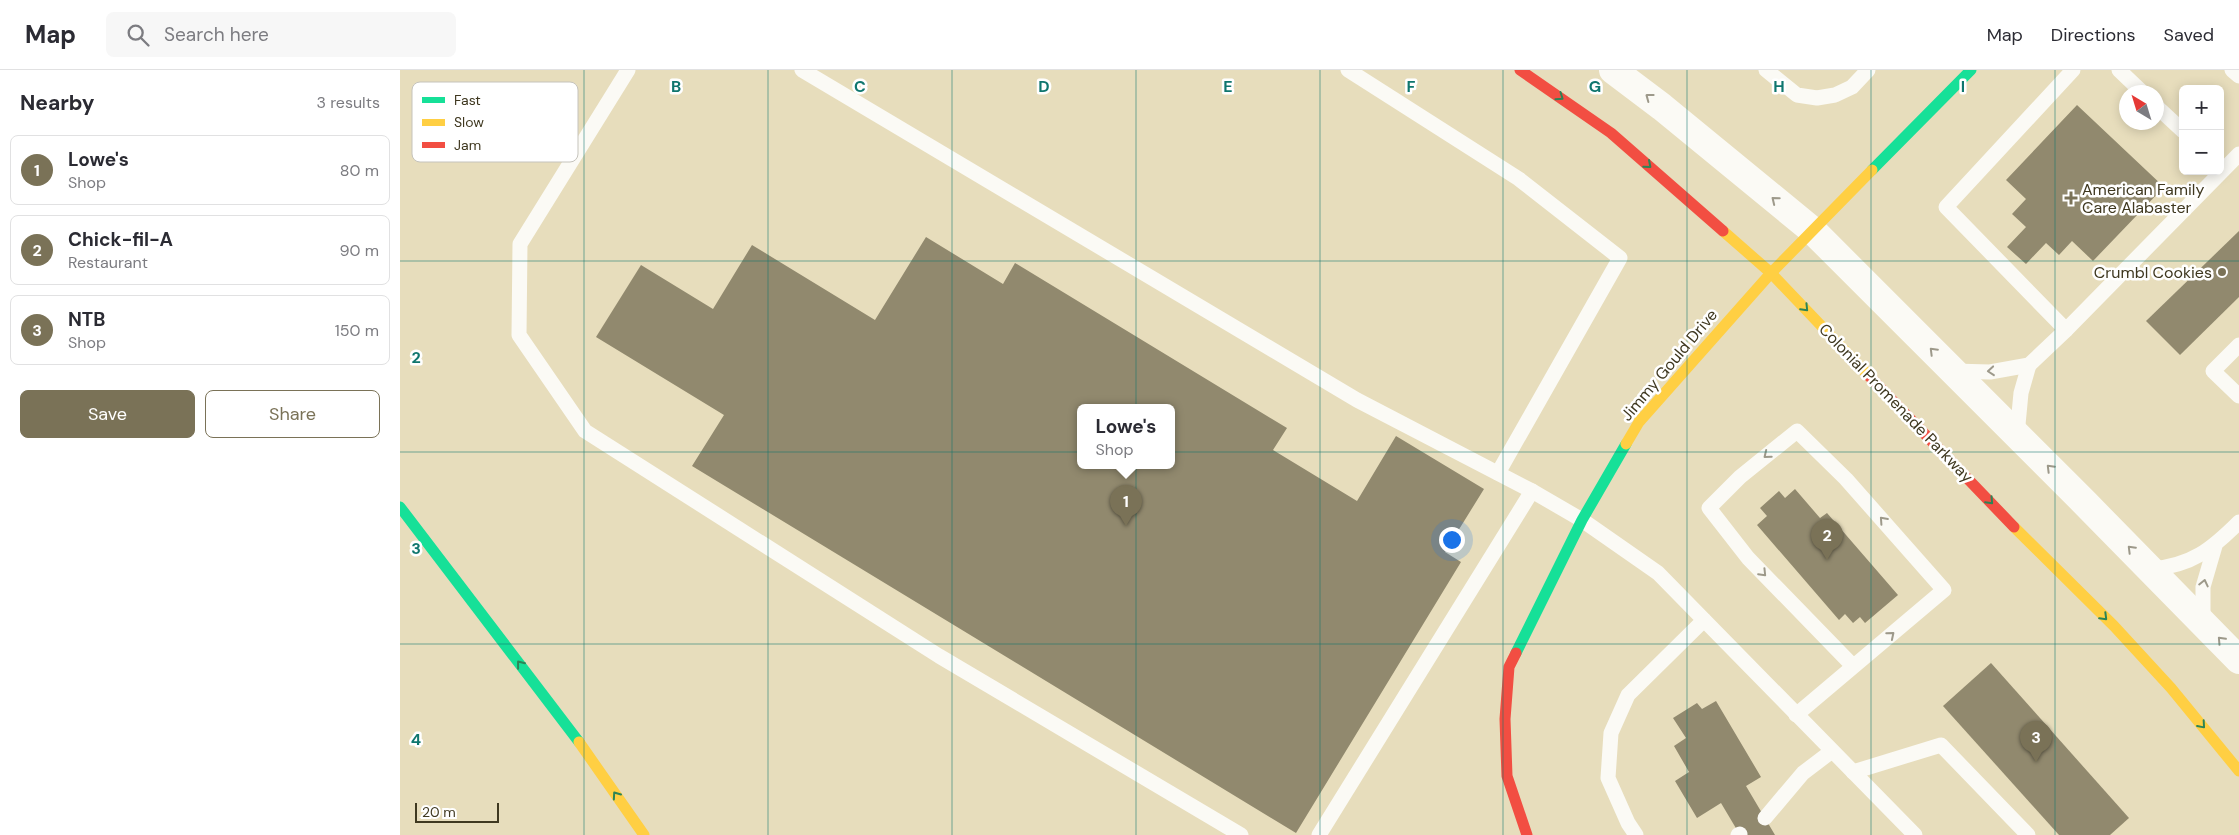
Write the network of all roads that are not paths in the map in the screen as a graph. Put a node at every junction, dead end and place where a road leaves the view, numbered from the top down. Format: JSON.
{"nodes":[{"id":1,"x":628,"y":70,"type":"edge"},
{"id":2,"x":802,"y":70,"type":"edge"},
{"id":3,"x":1348,"y":70,"type":"edge"},
{"id":4,"x":1520,"y":70,"type":"edge"},
{"id":5,"x":1613,"y":70,"type":"edge"},
{"id":6,"x":1766,"y":70,"type":"edge"},
{"id":7,"x":1868,"y":70,"type":"edge"},
{"id":8,"x":1971,"y":70,"type":"edge"},
{"id":9,"x":2073,"y":70,"type":"edge"},
{"id":10,"x":2119,"y":70,"type":"edge"},
{"id":11,"x":2232,"y":70,"type":"edge"},
{"id":12,"x":2239,"y":76,"type":"edge"},
{"id":13,"x":2135,"y":85,"type":"edge"},
{"id":14,"x":2164,"y":113,"type":"edge"},
{"id":15,"x":2182,"y":130,"type":"edge"},
{"id":16,"x":578,"y":151,"type":"edge"},
{"id":17,"x":2239,"y":154,"type":"edge"},
{"id":18,"x":571,"y":162,"type":"edge"},
{"id":19,"x":2224,"y":167,"type":"edge"},
{"id":20,"x":2216,"y":175,"type":"edge"},
{"id":21,"x":1812,"y":230,"type":"junction"},
{"id":22,"x":1771,"y":273,"type":"junction"},
{"id":23,"x":2066,"y":330,"type":"junction"},
{"id":24,"x":2239,"y":345,"type":"edge"},
{"id":25,"x":2029,"y":365,"type":"junction"},
{"id":26,"x":1953,"y":371,"type":"junction"},
{"id":27,"x":2239,"y":396,"type":"edge"},
{"id":28,"x":2017,"y":435,"type":"junction"},
{"id":29,"x":1498,"y":473,"type":"junction"},
{"id":30,"x":1532,"y":490,"type":"junction"},
{"id":31,"x":400,"y":507,"type":"edge"},
{"id":32,"x":1582,"y":520,"type":"junction"},
{"id":33,"x":2239,"y":522,"type":"edge"},
{"id":34,"x":2215,"y":546,"type":"junction"},
{"id":35,"x":2152,"y":570,"type":"junction"},
{"id":36,"x":1704,"y":620,"type":"junction"},
{"id":37,"x":2202,"y":621,"type":"junction"},
{"id":38,"x":2239,"y":660,"type":"edge"},
{"id":39,"x":1853,"y":666,"type":"junction"},
{"id":40,"x":1796,"y":714,"type":"junction"},
{"id":41,"x":1832,"y":751,"type":"junction"},
{"id":42,"x":2239,"y":771,"type":"edge"},
{"id":43,"x":1853,"y":772,"type":"junction"},
{"id":44,"x":1765,"y":818,"type":"dead end"},
{"id":45,"x":644,"y":835,"type":"edge"},
{"id":46,"x":1241,"y":835,"type":"edge"},
{"id":47,"x":1319,"y":835,"type":"edge"},
{"id":48,"x":1527,"y":835,"type":"edge"},
{"id":49,"x":1636,"y":835,"type":"edge"},
{"id":50,"x":1915,"y":835,"type":"edge"},
{"id":51,"x":2028,"y":835,"type":"edge"}],
"edges":[{"from":1,"to":16,"type":"lane"},
{"from":2,"to":29,"type":"lane"},
{"from":3,"to":29,"type":"lane"},
{"from":4,"to":22,"type":"main road","name":"Colonial Promenade Parkway","one_way":true},
{"from":21,"to":5,"type":"street","one_way":true},
{"from":6,"to":7,"type":"lane"},
{"from":8,"to":21,"type":"main road","name":"Jimmy Gould Drive"},
{"from":9,"to":23,"type":"lane"},
{"from":10,"to":13,"type":"lane"},
{"from":11,"to":12,"type":"lane"},
{"from":14,"to":15,"type":"lane"},
{"from":17,"to":19,"type":"lane"},
{"from":18,"to":46,"type":"lane"},
{"from":20,"to":23,"type":"lane"},
{"from":21,"to":22,"type":"main road","name":"Jimmy Gould Drive"},
{"from":26,"to":21,"type":"street","one_way":true},
{"from":22,"to":32,"type":"main road","name":"Jimmy Gould Drive"},
{"from":22,"to":42,"type":"main road","name":"Colonial Promenade Parkway","one_way":true},
{"from":23,"to":25,"type":"lane"},
{"from":24,"to":27,"type":"lane"},
{"from":25,"to":26,"type":"lane","one_way":true},
{"from":25,"to":28,"type":"lane"},
{"from":26,"to":28,"type":"street"},
{"from":35,"to":28,"type":"street","one_way":true},
{"from":29,"to":30,"type":"lane"},
{"from":30,"to":32,"type":"lane"},
{"from":30,"to":47,"type":"lane"},
{"from":45,"to":31,"type":"main road","one_way":true},
{"from":32,"to":36,"type":"lane"},
{"from":32,"to":48,"type":"main road","name":"Jimmy Gould Drive"},
{"from":33,"to":34,"type":"lane"},
{"from":34,"to":35,"type":"lane"},
{"from":37,"to":34,"type":"lane","one_way":true},
{"from":35,"to":37,"type":"street"},
{"from":36,"to":40,"type":"lane"},
{"from":36,"to":49,"type":"lane"},
{"from":38,"to":37,"type":"street","one_way":true},
{"from":39,"to":39,"type":"lane","one_way":true},
{"from":39,"to":40,"type":"lane"},
{"from":40,"to":41,"type":"lane"},
{"from":41,"to":43,"type":"lane"},
{"from":41,"to":44,"type":"lane"},
{"from":43,"to":50,"type":"lane"},
{"from":43,"to":51,"type":"lane"}]}
